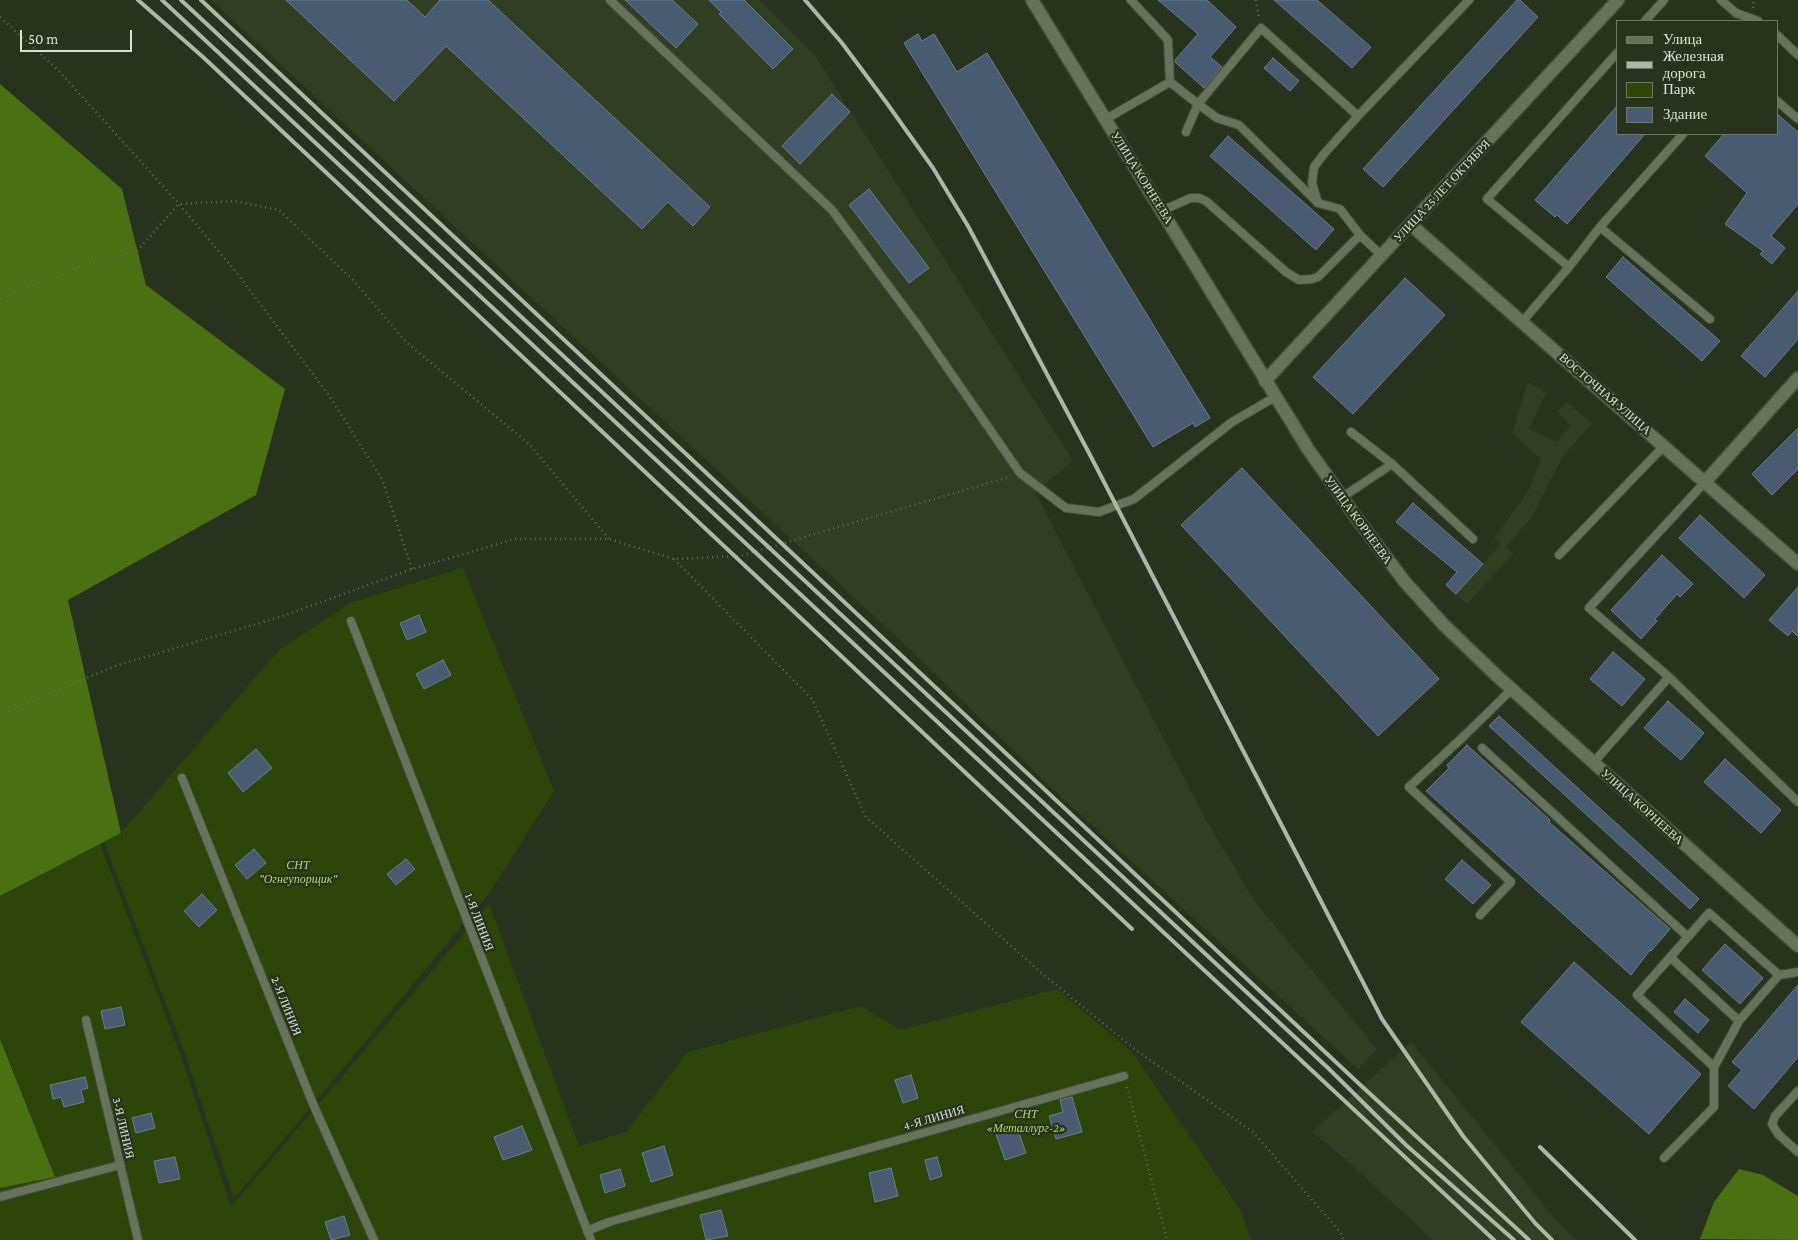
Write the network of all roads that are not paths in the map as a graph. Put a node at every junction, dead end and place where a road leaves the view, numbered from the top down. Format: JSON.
{"nodes":[{"id":1,"x":610,"y":0,"type":"edge"},
{"id":2,"x":1032,"y":0,"type":"edge"},
{"id":3,"x":1131,"y":0,"type":"edge"},
{"id":4,"x":1469,"y":0,"type":"edge"},
{"id":5,"x":1618,"y":0,"type":"edge"},
{"id":6,"x":1664,"y":0,"type":"edge"},
{"id":7,"x":1721,"y":0,"type":"edge"},
{"id":8,"x":1737,"y":17,"type":"edge"},
{"id":9,"x":1646,"y":20,"type":"edge"},
{"id":10,"x":1753,"y":20,"type":"edge"},
{"id":11,"x":1778,"y":36,"type":"edge"},
{"id":12,"x":1616,"y":54,"type":"edge"},
{"id":13,"x":1798,"y":55,"type":"edge"},
{"id":14,"x":1170,"y":82,"type":"junction"},
{"id":15,"x":1778,"y":102,"type":"edge"},
{"id":16,"x":1198,"y":104,"type":"junction"},
{"id":17,"x":1358,"y":116,"type":"junction"},
{"id":18,"x":1106,"y":119,"type":"junction"},
{"id":19,"x":1798,"y":120,"type":"edge"},
{"id":20,"x":1186,"y":132,"type":"dead end"},
{"id":21,"x":1682,"y":135,"type":"edge"},
{"id":22,"x":1318,"y":203,"type":"junction"},
{"id":23,"x":1163,"y":210,"type":"junction"},
{"id":24,"x":1410,"y":225,"type":"junction"},
{"id":25,"x":1600,"y":227,"type":"junction"},
{"id":26,"x":1360,"y":235,"type":"junction"},
{"id":27,"x":1382,"y":256,"type":"junction"},
{"id":28,"x":1570,"y":268,"type":"junction"},
{"id":29,"x":1710,"y":319,"type":"dead end"},
{"id":30,"x":1522,"y":322,"type":"junction"},
{"id":31,"x":1798,"y":378,"type":"edge"},
{"id":32,"x":1265,"y":382,"type":"junction"},
{"id":33,"x":1276,"y":397,"type":"junction"},
{"id":34,"x":1351,"y":432,"type":"dead end"},
{"id":35,"x":1664,"y":446,"type":"junction"},
{"id":36,"x":1392,"y":464,"type":"junction"},
{"id":37,"x":1705,"y":482,"type":"junction"},
{"id":38,"x":1341,"y":498,"type":"junction"},
{"id":39,"x":1473,"y":539,"type":"dead end"},
{"id":40,"x":1559,"y":555,"type":"dead end"},
{"id":41,"x":1798,"y":564,"type":"edge"},
{"id":42,"x":351,"y":621,"type":"dead end"},
{"id":43,"x":1669,"y":677,"type":"junction"},
{"id":44,"x":1511,"y":690,"type":"junction"},
{"id":45,"x":1482,"y":748,"type":"dead end"},
{"id":46,"x":1593,"y":763,"type":"junction"},
{"id":47,"x":182,"y":778,"type":"dead end"},
{"id":48,"x":1798,"y":802,"type":"edge"},
{"id":49,"x":1480,"y":914,"type":"dead end"},
{"id":50,"x":1688,"y":937,"type":"junction"},
{"id":51,"x":1798,"y":946,"type":"edge"},
{"id":52,"x":1670,"y":957,"type":"junction"},
{"id":53,"x":1798,"y":972,"type":"edge"},
{"id":54,"x":1779,"y":975,"type":"junction"},
{"id":55,"x":86,"y":1020,"type":"dead end"},
{"id":56,"x":1739,"y":1021,"type":"junction"},
{"id":57,"x":1714,"y":1067,"type":"junction"},
{"id":58,"x":1124,"y":1076,"type":"road end"},
{"id":59,"x":1798,"y":1091,"type":"edge"},
{"id":60,"x":1798,"y":1152,"type":"edge"},
{"id":61,"x":1664,"y":1158,"type":"dead end"},
{"id":62,"x":120,"y":1165,"type":"junction"},
{"id":63,"x":0,"y":1197,"type":"edge"},
{"id":64,"x":587,"y":1231,"type":"junction"},
{"id":65,"x":138,"y":1240,"type":"edge"},
{"id":66,"x":374,"y":1240,"type":"edge"},
{"id":67,"x":590,"y":1240,"type":"edge"}],
"edges":[{"from":1,"to":33,"type":"lane"},
{"from":2,"to":18,"type":"street","name":"УЛИЦА КОРНЕЕВА"},
{"from":3,"to":14,"type":"lane"},
{"from":4,"to":17,"type":"lane"},
{"from":5,"to":24,"type":"street","name":"УЛИЦА 25 ЛЕТ ОКТЯБРЯ"},
{"from":6,"to":9,"type":"lane"},
{"from":7,"to":8,"type":"lane"},
{"from":8,"to":10,"type":"lane"},
{"from":11,"to":13,"type":"lane"},
{"from":12,"to":28,"type":"lane"},
{"from":14,"to":16,"type":"lane"},
{"from":14,"to":18,"type":"lane"},
{"from":15,"to":19,"type":"lane"},
{"from":16,"to":17,"type":"lane"},
{"from":16,"to":20,"type":"lane"},
{"from":16,"to":22,"type":"lane"},
{"from":17,"to":22,"type":"lane"},
{"from":18,"to":23,"type":"street","name":"УЛИЦА КОРНЕЕВА"},
{"from":21,"to":25,"type":"lane"},
{"from":22,"to":26,"type":"lane"},
{"from":23,"to":26,"type":"lane"},
{"from":23,"to":32,"type":"street","name":"УЛИЦА КОРНЕЕВА"},
{"from":24,"to":27,"type":"street","name":"УЛИЦА 25 ЛЕТ ОКТЯБРЯ"},
{"from":24,"to":30,"type":"street","name":"ВОСТОЧНАЯ УЛИЦА"},
{"from":25,"to":28,"type":"lane"},
{"from":25,"to":29,"type":"lane"},
{"from":26,"to":27,"type":"lane"},
{"from":27,"to":32,"type":"street","name":"УЛИЦА 25 ЛЕТ ОКТЯБРЯ"},
{"from":28,"to":30,"type":"lane"},
{"from":30,"to":35,"type":"street","name":"ВОСТОЧНАЯ УЛИЦА"},
{"from":31,"to":37,"type":"street"},
{"from":32,"to":33,"type":"street","name":"УЛИЦА КОРНЕЕВА"},
{"from":33,"to":38,"type":"street","name":"УЛИЦА КОРНЕЕВА"},
{"from":34,"to":36,"type":"lane"},
{"from":35,"to":37,"type":"street","name":"ВОСТОЧНАЯ УЛИЦА"},
{"from":35,"to":40,"type":"lane"},
{"from":36,"to":38,"type":"lane"},
{"from":36,"to":39,"type":"lane"},
{"from":37,"to":41,"type":"street","name":"ВОСТОЧНАЯ УЛИЦА"},
{"from":37,"to":43,"type":"lane"},
{"from":38,"to":44,"type":"street","name":"УЛИЦА КОРНЕЕВА"},
{"from":42,"to":64,"type":"lane","name":"1-Я ЛИНИЯ"},
{"from":43,"to":46,"type":"lane"},
{"from":43,"to":48,"type":"lane"},
{"from":44,"to":46,"type":"street","name":"УЛИЦА КОРНЕЕВА"},
{"from":44,"to":49,"type":"lane"},
{"from":45,"to":50,"type":"lane"},
{"from":46,"to":51,"type":"street","name":"УЛИЦА КОРНЕЕВА"},
{"from":47,"to":66,"type":"lane","name":"2-Я ЛИНИЯ"},
{"from":50,"to":52,"type":"lane"},
{"from":50,"to":54,"type":"lane"},
{"from":52,"to":56,"type":"lane"},
{"from":52,"to":57,"type":"lane"},
{"from":53,"to":54,"type":"lane"},
{"from":54,"to":56,"type":"lane"},
{"from":55,"to":62,"type":"lane","name":"3-Я ЛИНИЯ"},
{"from":56,"to":57,"type":"lane"},
{"from":57,"to":61,"type":"lane"},
{"from":58,"to":64,"type":"lane","name":"4-Я ЛИНИЯ"},
{"from":59,"to":60,"type":"lane"},
{"from":62,"to":63,"type":"lane"},
{"from":62,"to":65,"type":"lane","name":"3-Я ЛИНИЯ"},
{"from":64,"to":67,"type":"lane","name":"1-Я ЛИНИЯ"}]}
